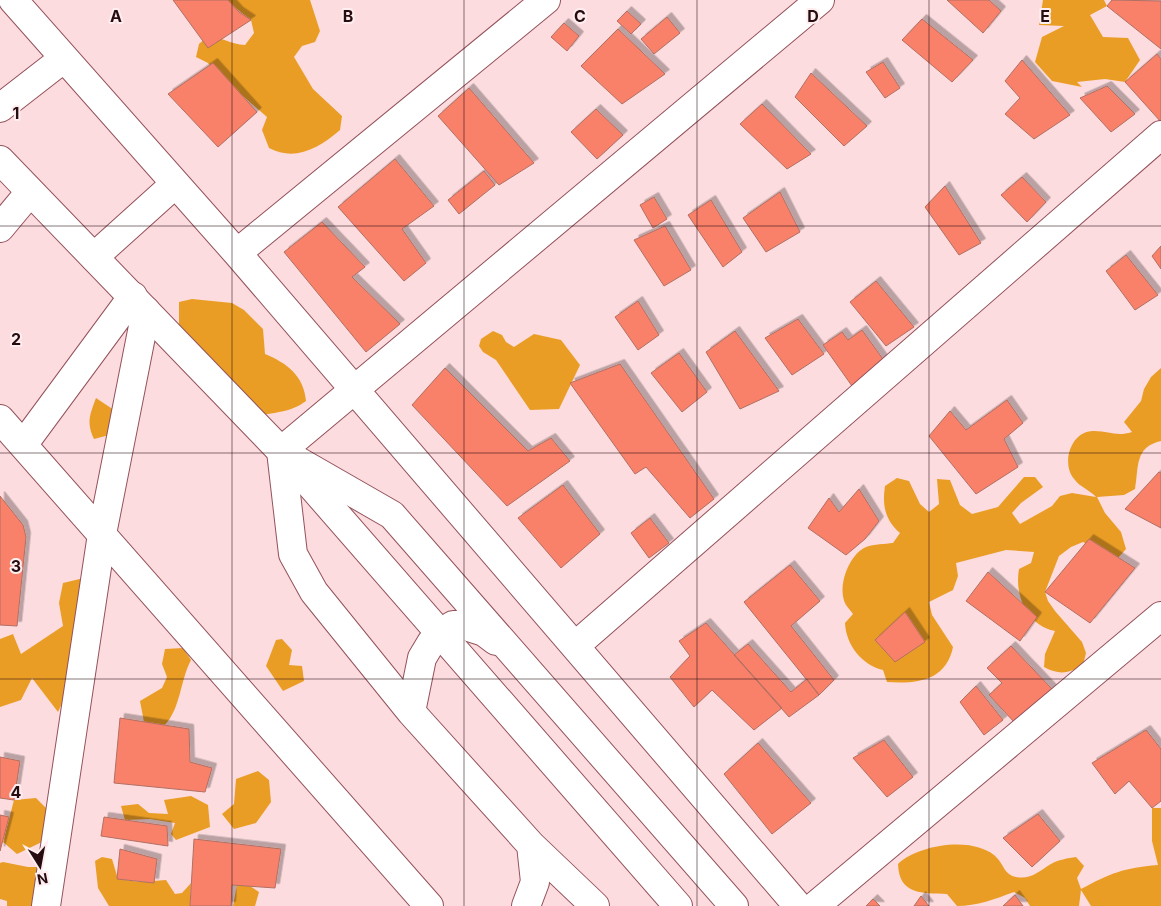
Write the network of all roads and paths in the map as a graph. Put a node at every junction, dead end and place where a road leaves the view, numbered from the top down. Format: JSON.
{"nodes":[{"id":1,"x":13,"y":0,"type":"edge"},
{"id":2,"x":546,"y":0,"type":"edge"},
{"id":3,"x":820,"y":0,"type":"edge"},
{"id":4,"x":63,"y":59,"type":"junction"},
{"id":5,"x":0,"y":108,"type":"edge"},
{"id":6,"x":1161,"y":136,"type":"edge"},
{"id":7,"x":0,"y":160,"type":"edge"},
{"id":8,"x":175,"y":184,"type":"junction"},
{"id":9,"x":30,"y":192,"type":"junction"},
{"id":10,"x":0,"y":228,"type":"edge"},
{"id":11,"x":237,"y":253,"type":"junction"},
{"id":12,"x":94,"y":257,"type":"junction"},
{"id":13,"x":140,"y":304,"type":"junction"},
{"id":14,"x":353,"y":389,"type":"junction"},
{"id":15,"x":0,"y":419,"type":"edge"},
{"id":16,"x":23,"y":445,"type":"junction"},
{"id":17,"x":281,"y":451,"type":"junction"},
{"id":18,"x":102,"y":534,"type":"junction"},
{"id":19,"x":1161,"y":616,"type":"edge"},
{"id":20,"x":441,"y":634,"type":"junction"},
{"id":21,"x":575,"y":646,"type":"junction"},
{"id":22,"x":516,"y":656,"type":"junction"},
{"id":23,"x":411,"y":712,"type":"junction"},
{"id":24,"x":531,"y":845,"type":"junction"},
{"id":25,"x":46,"y":906,"type":"edge"},
{"id":26,"x":430,"y":906,"type":"edge"},
{"id":27,"x":526,"y":906,"type":"edge"},
{"id":28,"x":595,"y":906,"type":"edge"},
{"id":29,"x":678,"y":906,"type":"edge"},
{"id":30,"x":734,"y":906,"type":"edge"},
{"id":31,"x":798,"y":906,"type":"edge"},
{"id":32,"x":815,"y":906,"type":"edge"}],
"edges":[{"from":1,"to":4,"type":"main road"},
{"from":2,"to":11,"type":"main road"},
{"from":3,"to":14,"type":"main road"},
{"from":4,"to":5,"type":"main road"},
{"from":4,"to":8,"type":"main road"},
{"from":6,"to":21,"type":"main road"},
{"from":7,"to":9,"type":"main road"},
{"from":8,"to":11,"type":"main road"},
{"from":8,"to":12,"type":"main road"},
{"from":9,"to":10,"type":"main road"},
{"from":9,"to":12,"type":"main road"},
{"from":11,"to":14,"type":"main road"},
{"from":12,"to":13,"type":"main road"},
{"from":13,"to":16,"type":"main road"},
{"from":13,"to":17,"type":"main road"},
{"from":13,"to":18,"type":"main road"},
{"from":14,"to":17,"type":"main road"},
{"from":14,"to":21,"type":"main road"},
{"from":15,"to":16,"type":"main road"},
{"from":16,"to":18,"type":"main road"},
{"from":17,"to":20,"type":"main road"},
{"from":17,"to":22,"type":"main road"},
{"from":17,"to":23,"type":"main road"},
{"from":18,"to":25,"type":"main road"},
{"from":18,"to":26,"type":"main road"},
{"from":19,"to":32,"type":"main road"},
{"from":20,"to":22,"type":"main road"},
{"from":20,"to":23,"type":"main road"},
{"from":20,"to":29,"type":"main road"},
{"from":21,"to":31,"type":"main road"},
{"from":22,"to":30,"type":"main road"},
{"from":23,"to":24,"type":"main road"},
{"from":24,"to":27,"type":"main road"},
{"from":24,"to":28,"type":"main road"}]}
